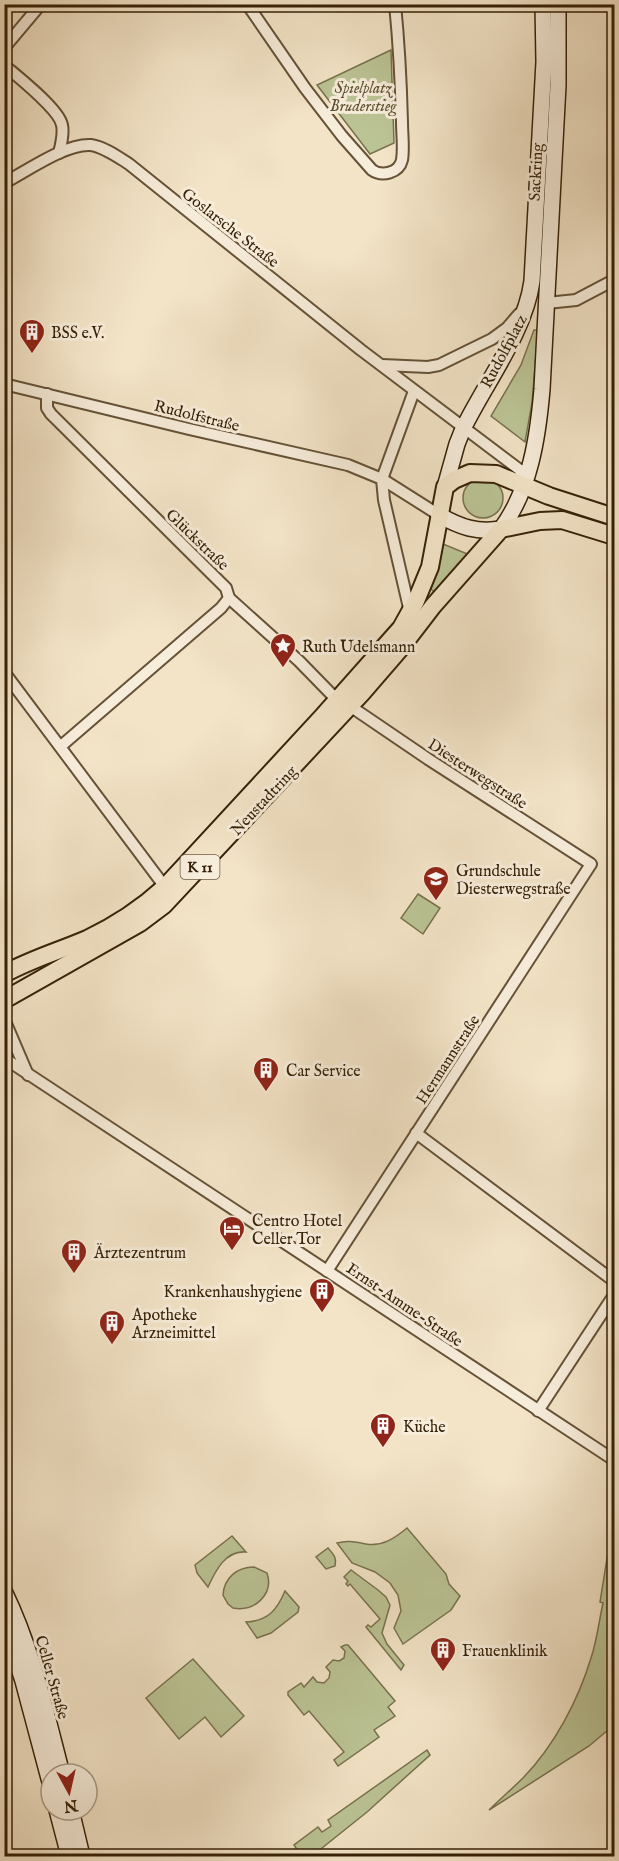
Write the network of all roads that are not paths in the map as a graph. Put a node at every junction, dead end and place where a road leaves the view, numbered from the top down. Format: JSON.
{"nodes":[{"id":1,"x":41,"y":4,"type":"edge"},
{"id":2,"x":247,"y":4,"type":"edge"},
{"id":3,"x":395,"y":4,"type":"edge"},
{"id":4,"x":543,"y":4,"type":"edge"},
{"id":5,"x":558,"y":4,"type":"edge"},
{"id":6,"x":4,"y":48,"type":"edge"},
{"id":7,"x":4,"y":65,"type":"edge"},
{"id":8,"x":59,"y":153,"type":"junction"},
{"id":9,"x":4,"y":183,"type":"edge"},
{"id":10,"x":615,"y":280,"type":"edge"},
{"id":11,"x":529,"y":299,"type":"junction"},
{"id":12,"x":547,"y":303,"type":"junction"},
{"id":13,"x":545,"y":340,"type":"joint"},
{"id":14,"x":382,"y":365,"type":"junction"},
{"id":15,"x":4,"y":384,"type":"edge"},
{"id":16,"x":414,"y":391,"type":"junction"},
{"id":17,"x":47,"y":394,"type":"junction"},
{"id":18,"x":463,"y":429,"type":"junction"},
{"id":19,"x":382,"y":478,"type":"junction"},
{"id":20,"x":524,"y":486,"type":"junction"},
{"id":21,"x":445,"y":487,"type":"junction"},
{"id":22,"x":439,"y":515,"type":"junction"},
{"id":23,"x":615,"y":517,"type":"edge"},
{"id":24,"x":501,"y":529,"type":"junction"},
{"id":25,"x":615,"y":536,"type":"edge"},
{"id":26,"x":229,"y":598,"type":"junction"},
{"id":27,"x":433,"y":606,"type":"joint"},
{"id":28,"x":410,"y":612,"type":"junction"},
{"id":29,"x":4,"y":672,"type":"edge"},
{"id":30,"x":344,"y":703,"type":"junction"},
{"id":31,"x":61,"y":746,"type":"junction"},
{"id":32,"x":591,"y":864,"type":"joint"},
{"id":33,"x":165,"y":887,"type":"junction"},
{"id":34,"x":4,"y":974,"type":"edge"},
{"id":35,"x":4,"y":1000,"type":"edge"},
{"id":36,"x":4,"y":1019,"type":"edge"},
{"id":37,"x":4,"y":1058,"type":"edge"},
{"id":38,"x":28,"y":1075,"type":"junction"},
{"id":39,"x":416,"y":1133,"type":"junction"},
{"id":40,"x":327,"y":1271,"type":"junction"},
{"id":41,"x":615,"y":1281,"type":"edge"},
{"id":42,"x":615,"y":1295,"type":"edge"},
{"id":43,"x":538,"y":1411,"type":"junction"},
{"id":44,"x":615,"y":1460,"type":"edge"},
{"id":45,"x":4,"y":1591,"type":"edge"},
{"id":46,"x":4,"y":1623,"type":"edge"},
{"id":47,"x":45,"y":1762,"type":"edge"},
{"id":48,"x":59,"y":1762,"type":"edge"},
{"id":49,"x":60,"y":1822,"type":"edge"},
{"id":50,"x":74,"y":1822,"type":"edge"},
{"id":51,"x":69,"y":1857,"type":"edge"},
{"id":52,"x":82,"y":1857,"type":"edge"}],
"edges":[{"from":1,"to":6,"type":"street"},
{"from":2,"to":3,"type":"street"},
{"from":4,"to":11,"type":"main road","name":"Sackring"},
{"from":5,"to":12,"type":"main road","name":"Sackring"},
{"from":7,"to":8,"type":"street"},
{"from":8,"to":9,"type":"street","name":"Goslarsche Straße"},
{"from":8,"to":14,"type":"street","name":"Goslarsche Straße"},
{"from":10,"to":12,"type":"street"},
{"from":11,"to":14,"type":"street","name":"Rudolfplatz"},
{"from":11,"to":18,"type":"main road","name":"Rudolfplatz"},
{"from":12,"to":13,"type":"main road","name":"Sackring"},
{"from":13,"to":20,"type":"main road","name":"Rudolfplatz"},
{"from":14,"to":16,"type":"street","name":"Goslarsche Straße"},
{"from":15,"to":17,"type":"street","name":"Rudolfstraße"},
{"from":16,"to":18,"type":"street","name":"Goslarsche Straße"},
{"from":16,"to":19,"type":"street"},
{"from":17,"to":19,"type":"street","name":"Rudolfstraße"},
{"from":17,"to":26,"type":"street","name":"Glückstraße"},
{"from":18,"to":20,"type":"street"},
{"from":18,"to":21,"type":"main road","name":"Rudolfplatz"},
{"from":19,"to":22,"type":"street"},
{"from":19,"to":28,"type":"street"},
{"from":20,"to":21,"type":"main road"},
{"from":20,"to":23,"type":"main road"},
{"from":20,"to":24,"type":"main road","name":"Rudolfplatz"},
{"from":21,"to":22,"type":"main road","name":"Rudolfplatz","number":"K 11"},
{"from":22,"to":24,"type":"main road"},
{"from":22,"to":28,"type":"main road","name":"Rudolfplatz","number":"K 11"},
{"from":24,"to":25,"type":"main road"},
{"from":24,"to":27,"type":"main road","name":"Rudolfplatz","number":"K 11"},
{"from":26,"to":30,"type":"street","name":"Glückstraße"},
{"from":26,"to":31,"type":"street"},
{"from":27,"to":30,"type":"main road","name":"Neustadtring","number":"K 11"},
{"from":28,"to":30,"type":"main road","name":"Neustadtring","number":"K 11"},
{"from":29,"to":31,"type":"street"},
{"from":30,"to":32,"type":"street","name":"Diesterwegstraße"},
{"from":30,"to":33,"type":"main road","name":"Neustadtring","number":"K 11"},
{"from":30,"to":35,"type":"main road","name":"Neustadtring","number":"K 11"},
{"from":31,"to":33,"type":"street"},
{"from":32,"to":39,"type":"street","name":"Hermannstraße"},
{"from":33,"to":34,"type":"main road","name":"Neustadtring","number":"K 11"},
{"from":36,"to":38,"type":"street"},
{"from":37,"to":38,"type":"street","name":"Ernst-Amme-Straße"},
{"from":38,"to":40,"type":"street","name":"Ernst-Amme-Straße"},
{"from":39,"to":40,"type":"street","name":"Hermannstraße"},
{"from":39,"to":41,"type":"street"},
{"from":40,"to":43,"type":"street","name":"Ernst-Amme-Straße"},
{"from":42,"to":43,"type":"street"},
{"from":43,"to":44,"type":"street","name":"Ernst-Amme-Straße"},
{"from":45,"to":48,"type":"main road","name":"Celler Straße"},
{"from":46,"to":47,"type":"main road","name":"Celler Straße"},
{"from":49,"to":51,"type":"main road"},
{"from":50,"to":52,"type":"main road"}]}
